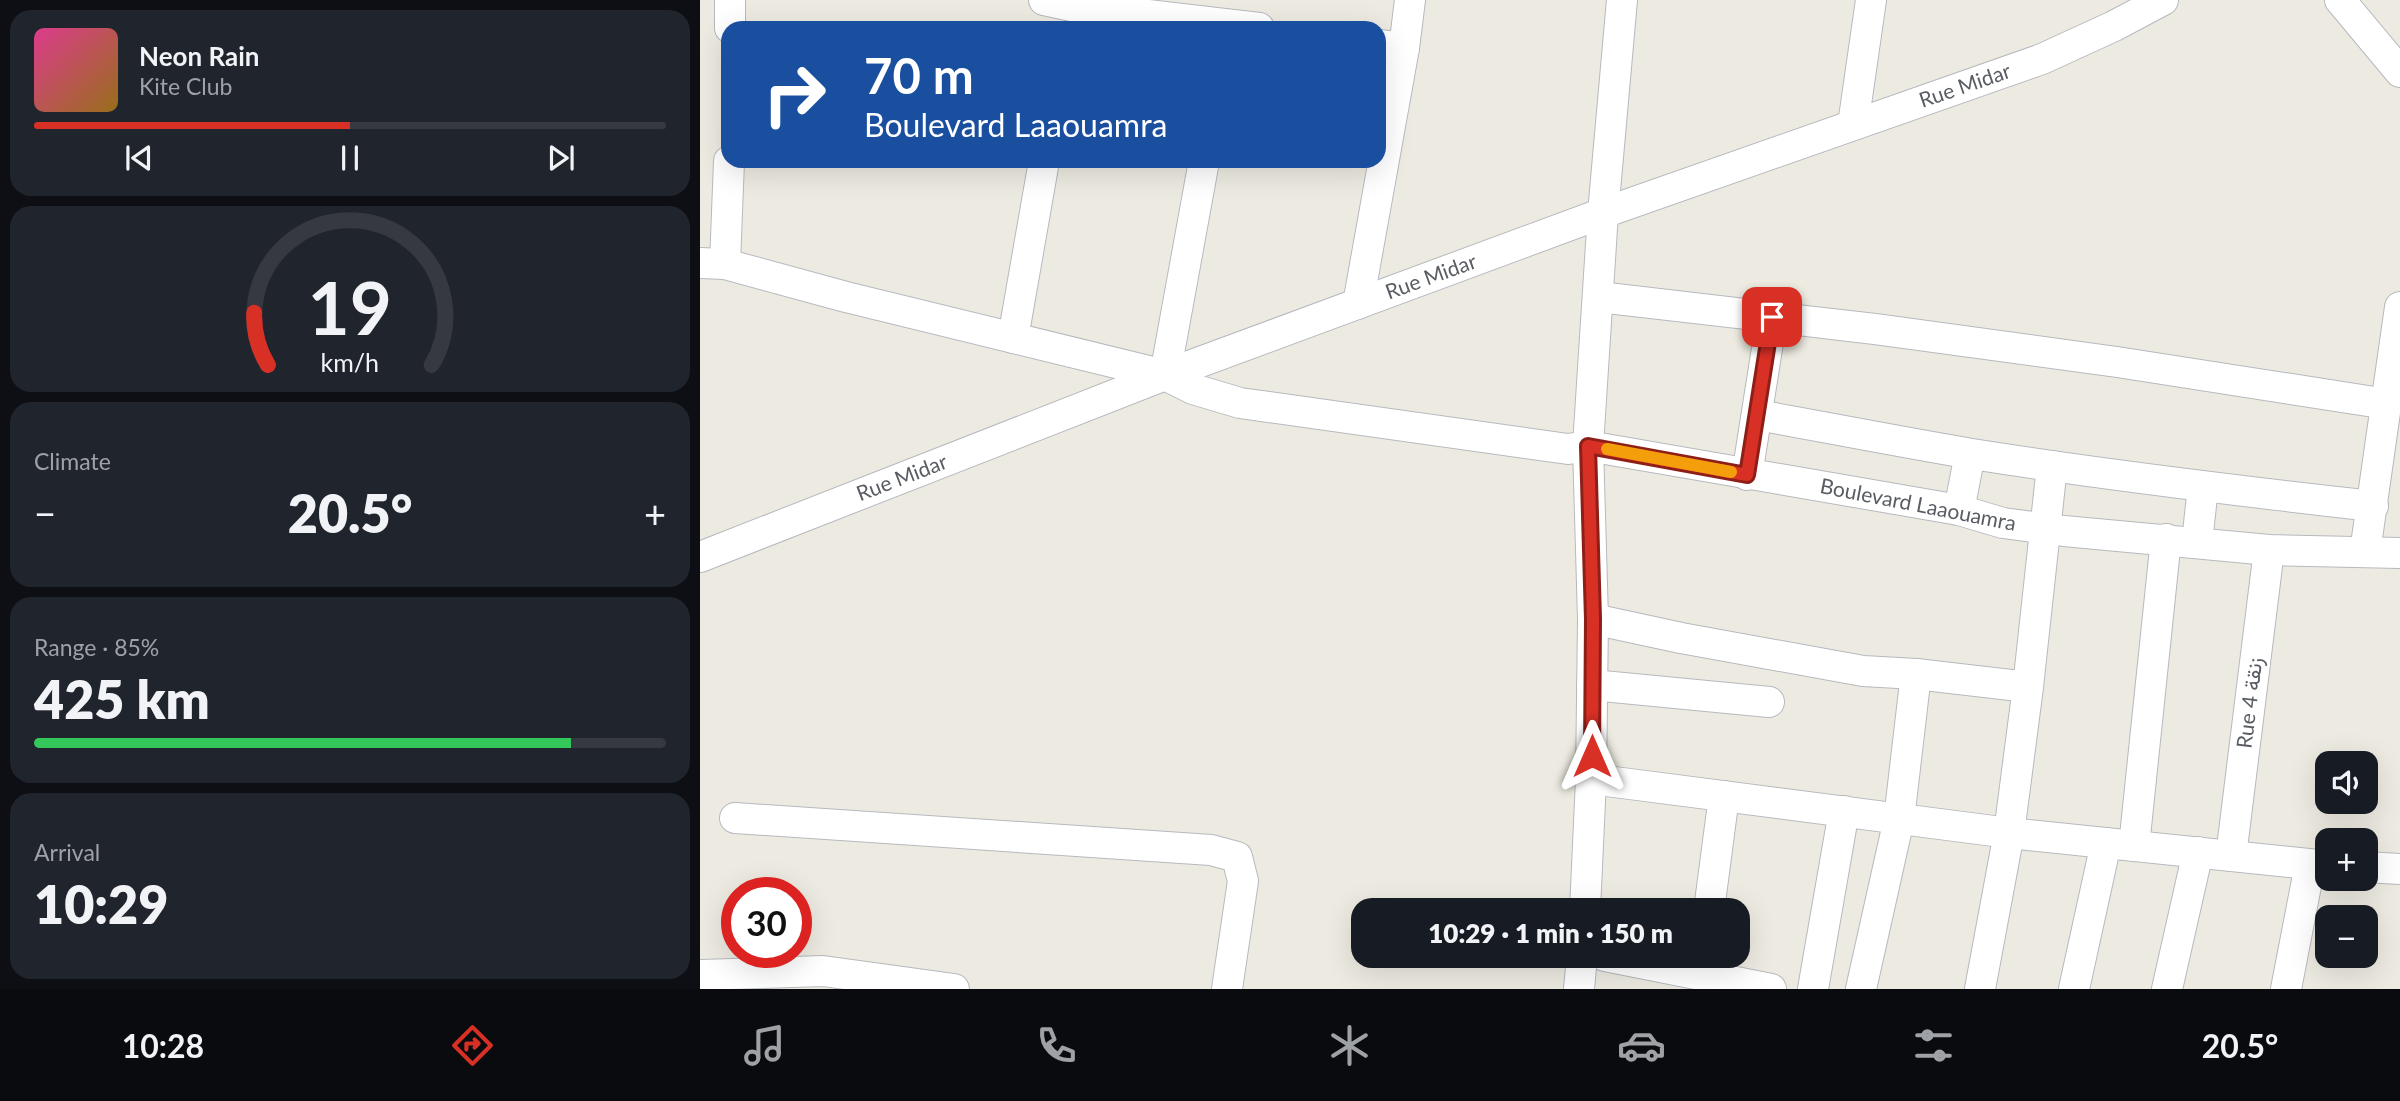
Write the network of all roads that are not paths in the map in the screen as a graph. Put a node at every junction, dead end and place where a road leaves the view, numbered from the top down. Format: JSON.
{"nodes":[{"id":1,"x":730,"y":0,"type":"edge"},
{"id":2,"x":1410,"y":0,"type":"edge"},
{"id":3,"x":1622,"y":0,"type":"edge"},
{"id":4,"x":1871,"y":0,"type":"edge"},
{"id":5,"x":2340,"y":0,"type":"edge"},
{"id":6,"x":2155,"y":2,"type":"edge"},
{"id":7,"x":1064,"y":8,"type":"edge"},
{"id":8,"x":1229,"y":17,"type":"edge"},
{"id":9,"x":730,"y":21,"type":"edge"},
{"id":10,"x":1392,"y":47,"type":"edge"},
{"id":11,"x":2400,"y":72,"type":"edge"},
{"id":12,"x":1386,"y":92,"type":"edge"},
{"id":13,"x":1853,"y":125,"type":"junction"},
{"id":14,"x":728,"y":168,"type":"edge"},
{"id":15,"x":1043,"y":168,"type":"edge"},
{"id":16,"x":1203,"y":168,"type":"edge"},
{"id":17,"x":1376,"y":168,"type":"edge"},
{"id":18,"x":1603,"y":213,"type":"junction"},
{"id":19,"x":713,"y":264,"type":"edge"},
{"id":20,"x":1599,"y":297,"type":"junction"},
{"id":21,"x":1358,"y":304,"type":"junction"},
{"id":22,"x":2400,"y":307,"type":"edge"},
{"id":23,"x":1772,"y":317,"type":"junction"},
{"id":24,"x":1013,"y":338,"type":"junction"},
{"id":25,"x":1165,"y":375,"type":"junction"},
{"id":26,"x":2387,"y":404,"type":"junction"},
{"id":27,"x":1758,"y":415,"type":"junction"},
{"id":28,"x":1588,"y":446,"type":"junction"},
{"id":29,"x":1970,"y":454,"type":"junction"},
{"id":30,"x":2052,"y":466,"type":"junction"},
{"id":31,"x":1747,"y":475,"type":"junction"},
{"id":32,"x":2203,"y":487,"type":"junction"},
{"id":33,"x":2373,"y":506,"type":"junction"},
{"id":34,"x":1959,"y":510,"type":"junction"},
{"id":35,"x":2045,"y":528,"type":"junction"},
{"id":36,"x":2166,"y":539,"type":"junction"},
{"id":37,"x":2197,"y":542,"type":"junction"},
{"id":38,"x":2269,"y":550,"type":"junction"},
{"id":39,"x":2365,"y":552,"type":"junction"},
{"id":40,"x":2400,"y":553,"type":"edge"},
{"id":41,"x":700,"y":557,"type":"edge"},
{"id":42,"x":1593,"y":619,"type":"junction"},
{"id":43,"x":1916,"y":674,"type":"junction"},
{"id":44,"x":1592,"y":685,"type":"junction"},
{"id":45,"x":2028,"y":687,"type":"junction"},
{"id":46,"x":1769,"y":702,"type":"dead end"},
{"id":47,"x":1591,"y":779,"type":"junction"},
{"id":48,"x":1724,"y":796,"type":"junction"},
{"id":49,"x":1844,"y":811,"type":"junction"},
{"id":50,"x":735,"y":818,"type":"dead end"},
{"id":51,"x":1899,"y":819,"type":"junction"},
{"id":52,"x":2009,"y":833,"type":"junction"},
{"id":53,"x":2120,"y":844,"type":"junction"},
{"id":54,"x":2198,"y":852,"type":"junction"},
{"id":55,"x":2231,"y":856,"type":"junction"},
{"id":56,"x":2315,"y":866,"type":"edge"},
{"id":57,"x":2378,"y":868,"type":"edge"},
{"id":58,"x":2400,"y":869,"type":"edge"},
{"id":59,"x":2315,"y":881,"type":"edge"},
{"id":60,"x":1586,"y":898,"type":"edge"},
{"id":61,"x":1711,"y":898,"type":"edge"},
{"id":62,"x":1581,"y":968,"type":"edge"},
{"id":63,"x":1711,"y":968,"type":"edge"},
{"id":64,"x":700,"y":975,"type":"edge"},
{"id":65,"x":822,"y":980,"type":"edge"},
{"id":66,"x":728,"y":981,"type":"edge"},
{"id":67,"x":954,"y":989,"type":"edge"},
{"id":68,"x":1227,"y":989,"type":"edge"},
{"id":69,"x":1578,"y":989,"type":"edge"},
{"id":70,"x":1772,"y":989,"type":"edge"},
{"id":71,"x":1813,"y":989,"type":"edge"},
{"id":72,"x":1861,"y":989,"type":"edge"},
{"id":73,"x":1980,"y":989,"type":"edge"},
{"id":74,"x":2074,"y":989,"type":"edge"},
{"id":75,"x":2167,"y":989,"type":"edge"},
{"id":76,"x":2287,"y":989,"type":"edge"}],
"edges":[{"from":1,"to":9,"type":"street"},
{"from":2,"to":10,"type":"street"},
{"from":3,"to":18,"type":"street"},
{"from":4,"to":13,"type":"street"},
{"from":5,"to":11,"type":"street"},
{"from":6,"to":13,"type":"street","name":"Rue Midar"},
{"from":7,"to":8,"type":"street"},
{"from":10,"to":12,"type":"street"},
{"from":13,"to":18,"type":"street","name":"Rue Midar"},
{"from":14,"to":19,"type":"street"},
{"from":15,"to":24,"type":"street"},
{"from":16,"to":25,"type":"street"},
{"from":17,"to":21,"type":"street"},
{"from":18,"to":20,"type":"street"},
{"from":18,"to":21,"type":"street","name":"Rue Midar"},
{"from":19,"to":24,"type":"street","name":"Boulevard Laaouamra"},
{"from":20,"to":23,"type":"street"},
{"from":20,"to":28,"type":"street"},
{"from":21,"to":25,"type":"street","name":"Rue Midar"},
{"from":22,"to":26,"type":"street"},
{"from":23,"to":26,"type":"street"},
{"from":23,"to":27,"type":"street"},
{"from":24,"to":25,"type":"street","name":"Boulevard Laaouamra"},
{"from":25,"to":28,"type":"street","name":"Boulevard Laaouamra"},
{"from":25,"to":41,"type":"street","name":"Rue Midar"},
{"from":26,"to":33,"type":"street"},
{"from":27,"to":29,"type":"street"},
{"from":27,"to":31,"type":"street"},
{"from":28,"to":31,"type":"street","name":"Boulevard Laaouamra"},
{"from":28,"to":42,"type":"street"},
{"from":29,"to":30,"type":"street"},
{"from":29,"to":34,"type":"street"},
{"from":30,"to":32,"type":"street"},
{"from":30,"to":35,"type":"street"},
{"from":31,"to":34,"type":"street","name":"Boulevard Laaouamra"},
{"from":32,"to":33,"type":"street"},
{"from":32,"to":37,"type":"street"},
{"from":33,"to":39,"type":"street"},
{"from":34,"to":35,"type":"street","name":"Boulevard Laaouamra"},
{"from":35,"to":36,"type":"street","name":"Boulevard Laaouamra"},
{"from":35,"to":45,"type":"street"},
{"from":36,"to":37,"type":"street","name":"Boulevard Laaouamra"},
{"from":36,"to":53,"type":"street"},
{"from":37,"to":38,"type":"street","name":"Boulevard Laaouamra"},
{"from":38,"to":39,"type":"street","name":"Boulevard Laaouamra"},
{"from":38,"to":55,"type":"street","name":"Rue 4 زنقة"},
{"from":39,"to":40,"type":"street","name":"Boulevard Laaouamra"},
{"from":42,"to":43,"type":"street"},
{"from":42,"to":44,"type":"street"},
{"from":43,"to":45,"type":"street"},
{"from":43,"to":51,"type":"street"},
{"from":44,"to":46,"type":"street"},
{"from":44,"to":47,"type":"street"},
{"from":45,"to":52,"type":"street"},
{"from":47,"to":48,"type":"street"},
{"from":47,"to":60,"type":"street"},
{"from":48,"to":49,"type":"street"},
{"from":48,"to":61,"type":"street"},
{"from":49,"to":51,"type":"street"},
{"from":49,"to":71,"type":"street"},
{"from":50,"to":68,"type":"street"},
{"from":51,"to":52,"type":"street"},
{"from":51,"to":72,"type":"street"},
{"from":52,"to":53,"type":"street"},
{"from":52,"to":73,"type":"street"},
{"from":53,"to":54,"type":"street"},
{"from":53,"to":74,"type":"street"},
{"from":54,"to":55,"type":"street"},
{"from":54,"to":75,"type":"street"},
{"from":55,"to":56,"type":"street"},
{"from":57,"to":58,"type":"street"},
{"from":59,"to":76,"type":"street"},
{"from":62,"to":69,"type":"street"},
{"from":63,"to":70,"type":"street"},
{"from":64,"to":66,"type":"street"},
{"from":65,"to":66,"type":"street"},
{"from":65,"to":67,"type":"street"}]}
